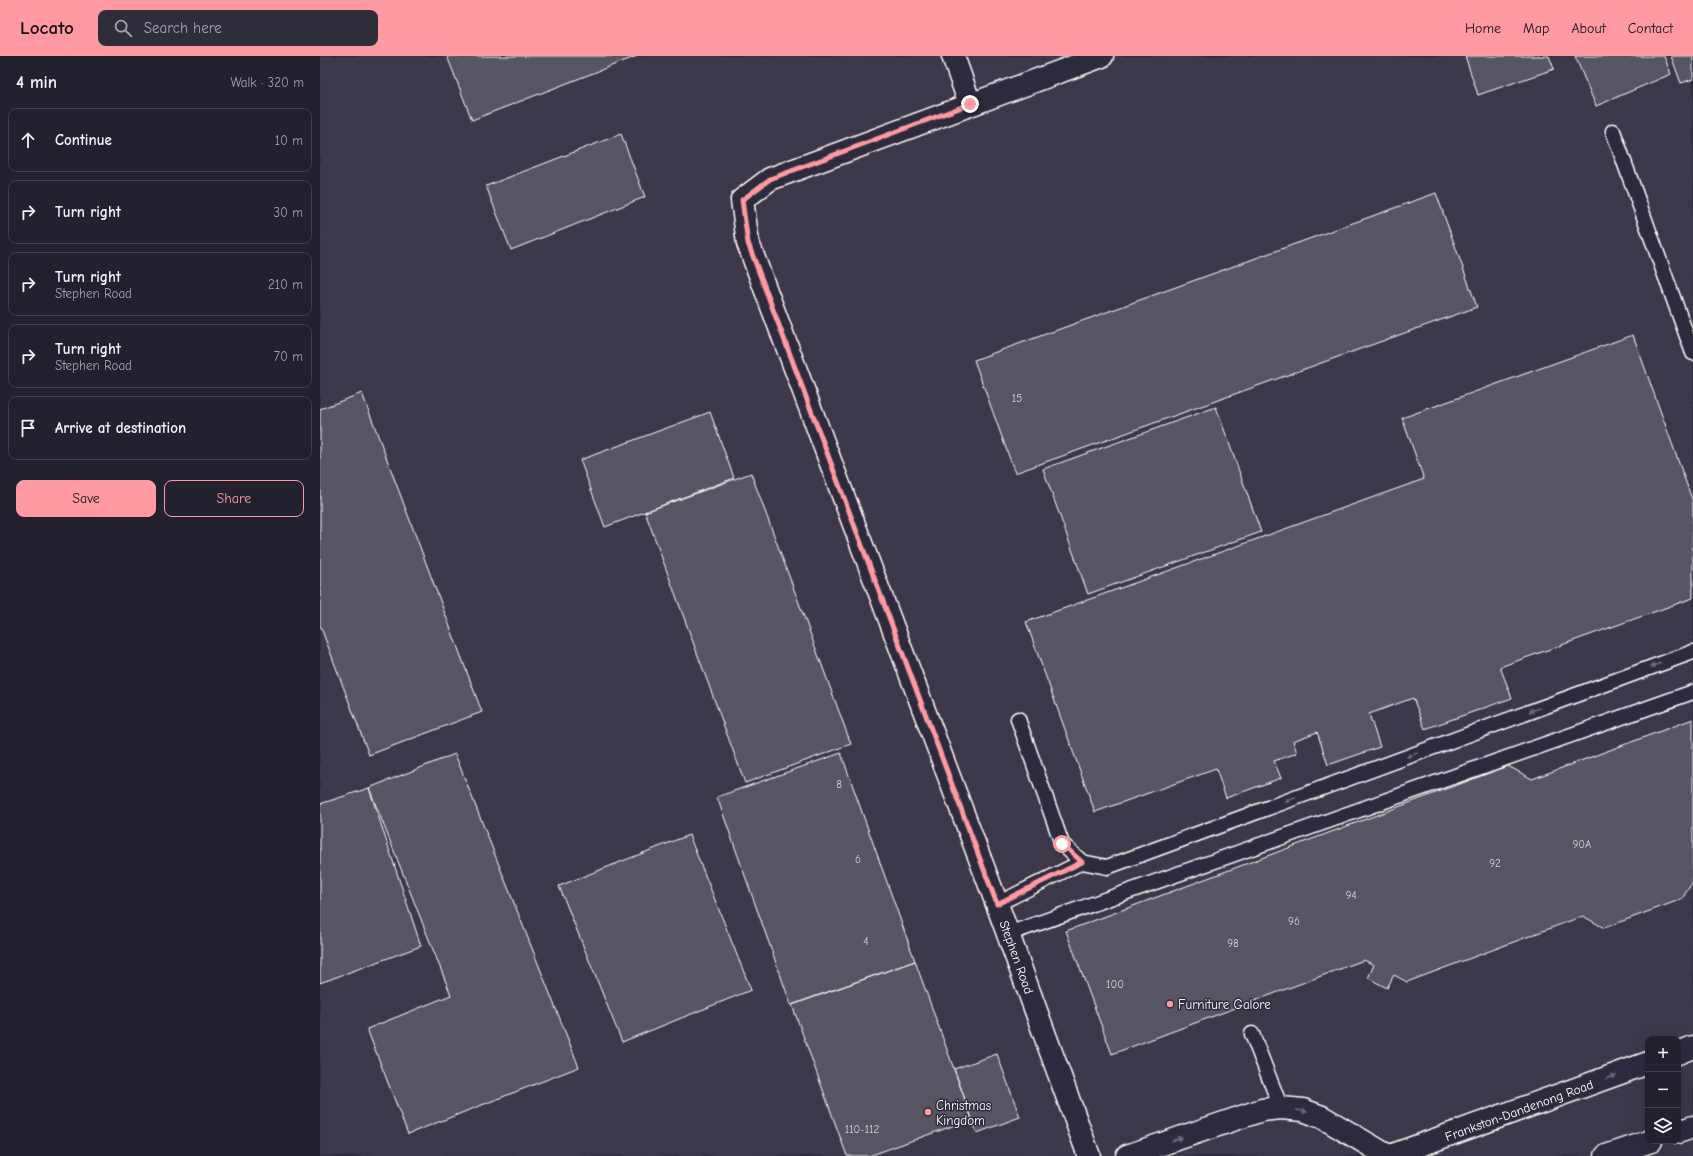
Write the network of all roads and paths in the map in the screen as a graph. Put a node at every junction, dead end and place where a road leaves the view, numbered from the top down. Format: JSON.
{"nodes":[{"id":1,"x":953,"y":56,"type":"edge"},
{"id":2,"x":1102,"y":56,"type":"edge"},
{"id":3,"x":970,"y":104,"type":"junction"},
{"id":4,"x":1613,"y":131,"type":"dead end"},
{"id":5,"x":1693,"y":352,"type":"edge"},
{"id":6,"x":1693,"y":652,"type":"edge"},
{"id":7,"x":1693,"y":692,"type":"edge"},
{"id":8,"x":1018,"y":719,"type":"dead end"},
{"id":9,"x":1082,"y":862,"type":"junction"},
{"id":10,"x":997,"y":904,"type":"junction"},
{"id":11,"x":1008,"y":934,"type":"junction"},
{"id":12,"x":1252,"y":1034,"type":"dead end"},
{"id":13,"x":1693,"y":1047,"type":"edge"},
{"id":14,"x":1681,"y":1052,"type":"edge"},
{"id":15,"x":1645,"y":1064,"type":"edge"},
{"id":16,"x":1281,"y":1108,"type":"junction"},
{"id":17,"x":1693,"y":1127,"type":"edge"},
{"id":18,"x":1681,"y":1131,"type":"edge"},
{"id":19,"x":1645,"y":1143,"type":"edge"},
{"id":20,"x":1089,"y":1156,"type":"edge"},
{"id":21,"x":1127,"y":1156,"type":"edge"},
{"id":22,"x":1389,"y":1156,"type":"edge"},
{"id":23,"x":1606,"y":1156,"type":"edge"}],
"edges":[{"from":1,"to":3,"type":"main road"},
{"from":2,"to":3,"type":"main road","name":"Stephen Road"},
{"from":3,"to":10,"type":"main road","name":"Stephen Road"},
{"from":4,"to":5,"type":"lane"},
{"from":6,"to":9,"type":"lane","one_way":true},
{"from":7,"to":11,"type":"lane"},
{"from":8,"to":9,"type":"lane"},
{"from":9,"to":10,"type":"lane"},
{"from":10,"to":11,"type":"main road","name":"Stephen Road"},
{"from":11,"to":20,"type":"main road","name":"Stephen Road"},
{"from":12,"to":16,"type":"lane"},
{"from":13,"to":14,"type":"main road"},
{"from":22,"to":15,"type":"main road","name":"Frankston-Dandenong Road","one_way":true},
{"from":21,"to":16,"type":"main road","name":"Frankston-Dandenong Road","one_way":true},
{"from":16,"to":22,"type":"main road","name":"Frankston-Dandenong Road","one_way":true},
{"from":17,"to":18,"type":"main road"},
{"from":19,"to":23,"type":"main road"}]}
